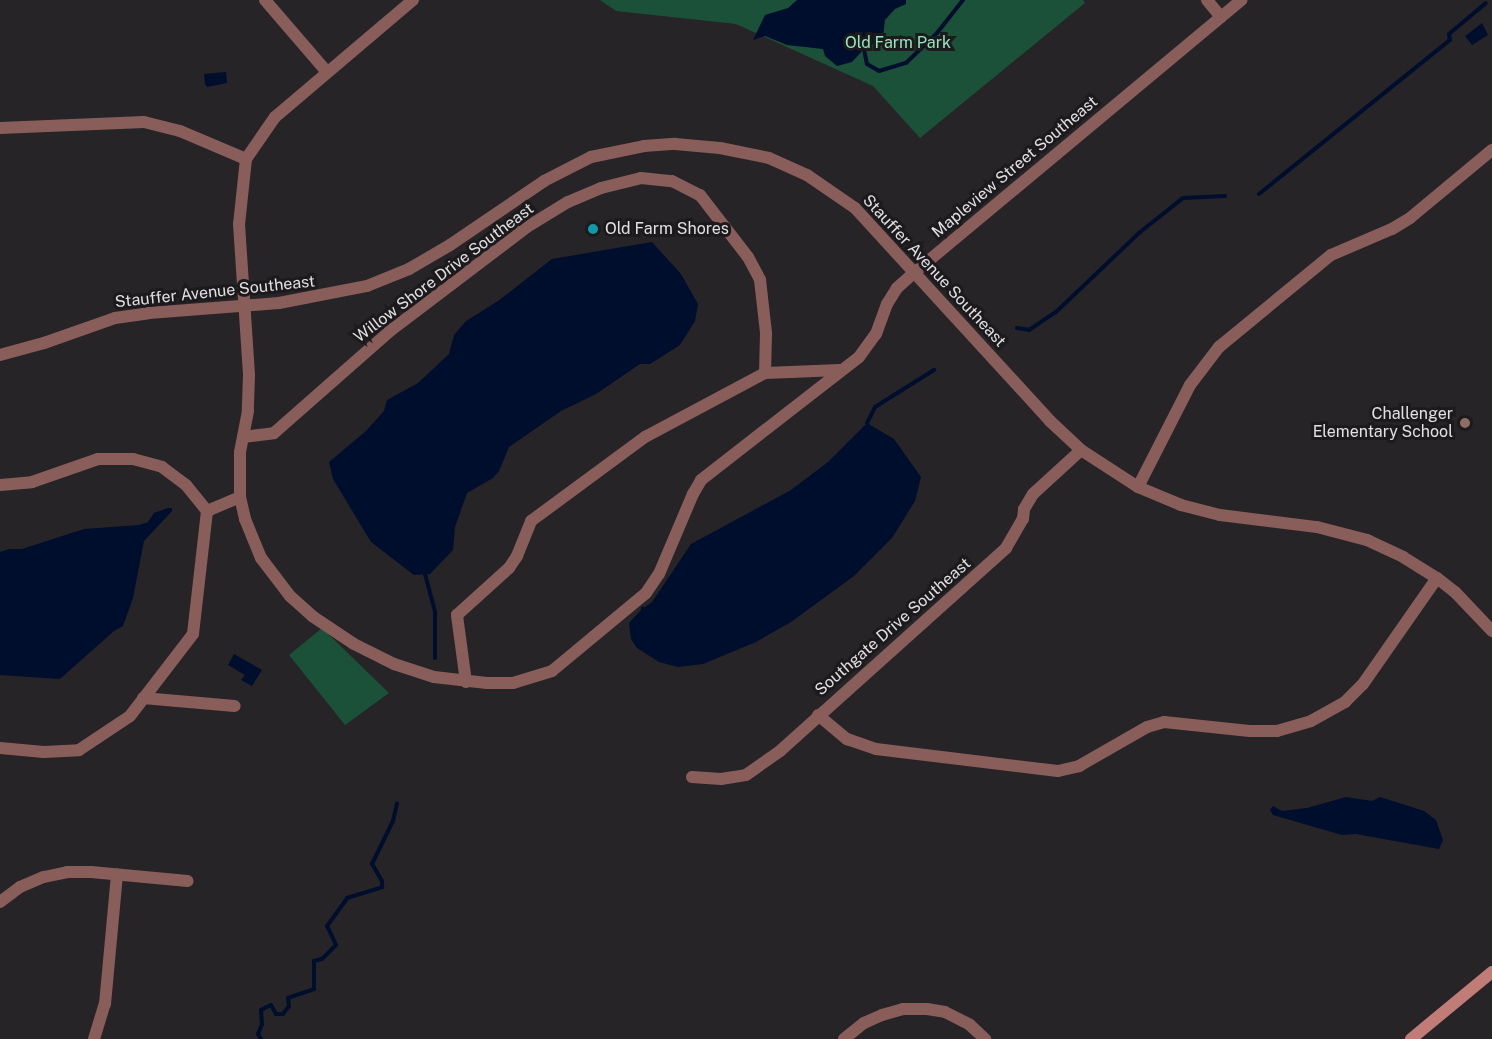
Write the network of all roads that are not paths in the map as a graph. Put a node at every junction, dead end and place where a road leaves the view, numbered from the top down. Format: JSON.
{"nodes":[{"id":1,"x":266,"y":0,"type":"edge"},
{"id":2,"x":413,"y":0,"type":"edge"},
{"id":3,"x":1207,"y":0,"type":"edge"},
{"id":4,"x":1241,"y":0,"type":"edge"},
{"id":5,"x":1221,"y":17,"type":"junction"},
{"id":6,"x":326,"y":71,"type":"junction"},
{"id":7,"x":0,"y":128,"type":"edge"},
{"id":8,"x":1492,"y":150,"type":"edge"},
{"id":9,"x":246,"y":159,"type":"junction"},
{"id":10,"x":915,"y":272,"type":"junction"},
{"id":11,"x":245,"y":306,"type":"junction"},
{"id":12,"x":0,"y":355,"type":"edge"},
{"id":13,"x":840,"y":370,"type":"junction"},
{"id":14,"x":765,"y":373,"type":"junction"},
{"id":15,"x":243,"y":437,"type":"junction"},
{"id":16,"x":1081,"y":450,"type":"junction"},
{"id":17,"x":0,"y":485,"type":"edge"},
{"id":18,"x":1138,"y":487,"type":"junction"},
{"id":19,"x":240,"y":497,"type":"junction"},
{"id":20,"x":207,"y":511,"type":"junction"},
{"id":21,"x":1437,"y":578,"type":"junction"},
{"id":22,"x":1492,"y":631,"type":"edge"},
{"id":23,"x":466,"y":682,"type":"junction"},
{"id":24,"x":143,"y":698,"type":"junction"},
{"id":25,"x":235,"y":706,"type":"dead end"},
{"id":26,"x":818,"y":715,"type":"junction"},
{"id":27,"x":0,"y":748,"type":"edge"},
{"id":28,"x":692,"y":777,"type":"dead end"},
{"id":29,"x":117,"y":875,"type":"junction"},
{"id":30,"x":188,"y":881,"type":"dead end"},
{"id":31,"x":0,"y":902,"type":"edge"},
{"id":32,"x":1492,"y":972,"type":"edge"},
{"id":33,"x":94,"y":1039,"type":"edge"},
{"id":34,"x":844,"y":1039,"type":"edge"},
{"id":35,"x":985,"y":1039,"type":"edge"},
{"id":36,"x":1411,"y":1039,"type":"edge"}],
"edges":[{"from":1,"to":6,"type":"street"},
{"from":2,"to":6,"type":"street"},
{"from":3,"to":5,"type":"street"},
{"from":4,"to":5,"type":"street","name":"Mapleview Street Southeast"},
{"from":5,"to":10,"type":"street","name":"Mapleview Street Southeast"},
{"from":6,"to":9,"type":"street"},
{"from":7,"to":9,"type":"street"},
{"from":8,"to":18,"type":"street"},
{"from":9,"to":11,"type":"street","name":"Mapleview Street Southeast"},
{"from":10,"to":11,"type":"street","name":"Stauffer Avenue Southeast"},
{"from":10,"to":13,"type":"street","name":"Mapleview Street Southeast"},
{"from":10,"to":16,"type":"street","name":"Stauffer Avenue Southeast"},
{"from":11,"to":12,"type":"street","name":"Stauffer Avenue Southeast"},
{"from":11,"to":15,"type":"street","name":"Mapleview Street Southeast"},
{"from":13,"to":14,"type":"street"},
{"from":13,"to":23,"type":"street","name":"Mapleview Street Southeast"},
{"from":14,"to":15,"type":"street","name":"Willow Shore Drive Southeast"},
{"from":14,"to":23,"type":"street"},
{"from":15,"to":19,"type":"street","name":"Mapleview Street Southeast"},
{"from":16,"to":18,"type":"street","name":"Stauffer Avenue Southeast"},
{"from":16,"to":26,"type":"street","name":"Southgate Drive Southeast"},
{"from":17,"to":20,"type":"street"},
{"from":18,"to":21,"type":"street","name":"Stauffer Avenue Southeast"},
{"from":19,"to":20,"type":"street"},
{"from":19,"to":23,"type":"street","name":"Mapleview Street Southeast"},
{"from":20,"to":24,"type":"street"},
{"from":21,"to":22,"type":"street","name":"Stauffer Avenue Southeast"},
{"from":21,"to":26,"type":"street"},
{"from":24,"to":25,"type":"street"},
{"from":24,"to":27,"type":"street"},
{"from":26,"to":28,"type":"street","name":"Southgate Drive Southeast"},
{"from":29,"to":30,"type":"street"},
{"from":29,"to":31,"type":"street"},
{"from":29,"to":33,"type":"street"},
{"from":32,"to":36,"type":"main road"},
{"from":34,"to":35,"type":"street"}]}
